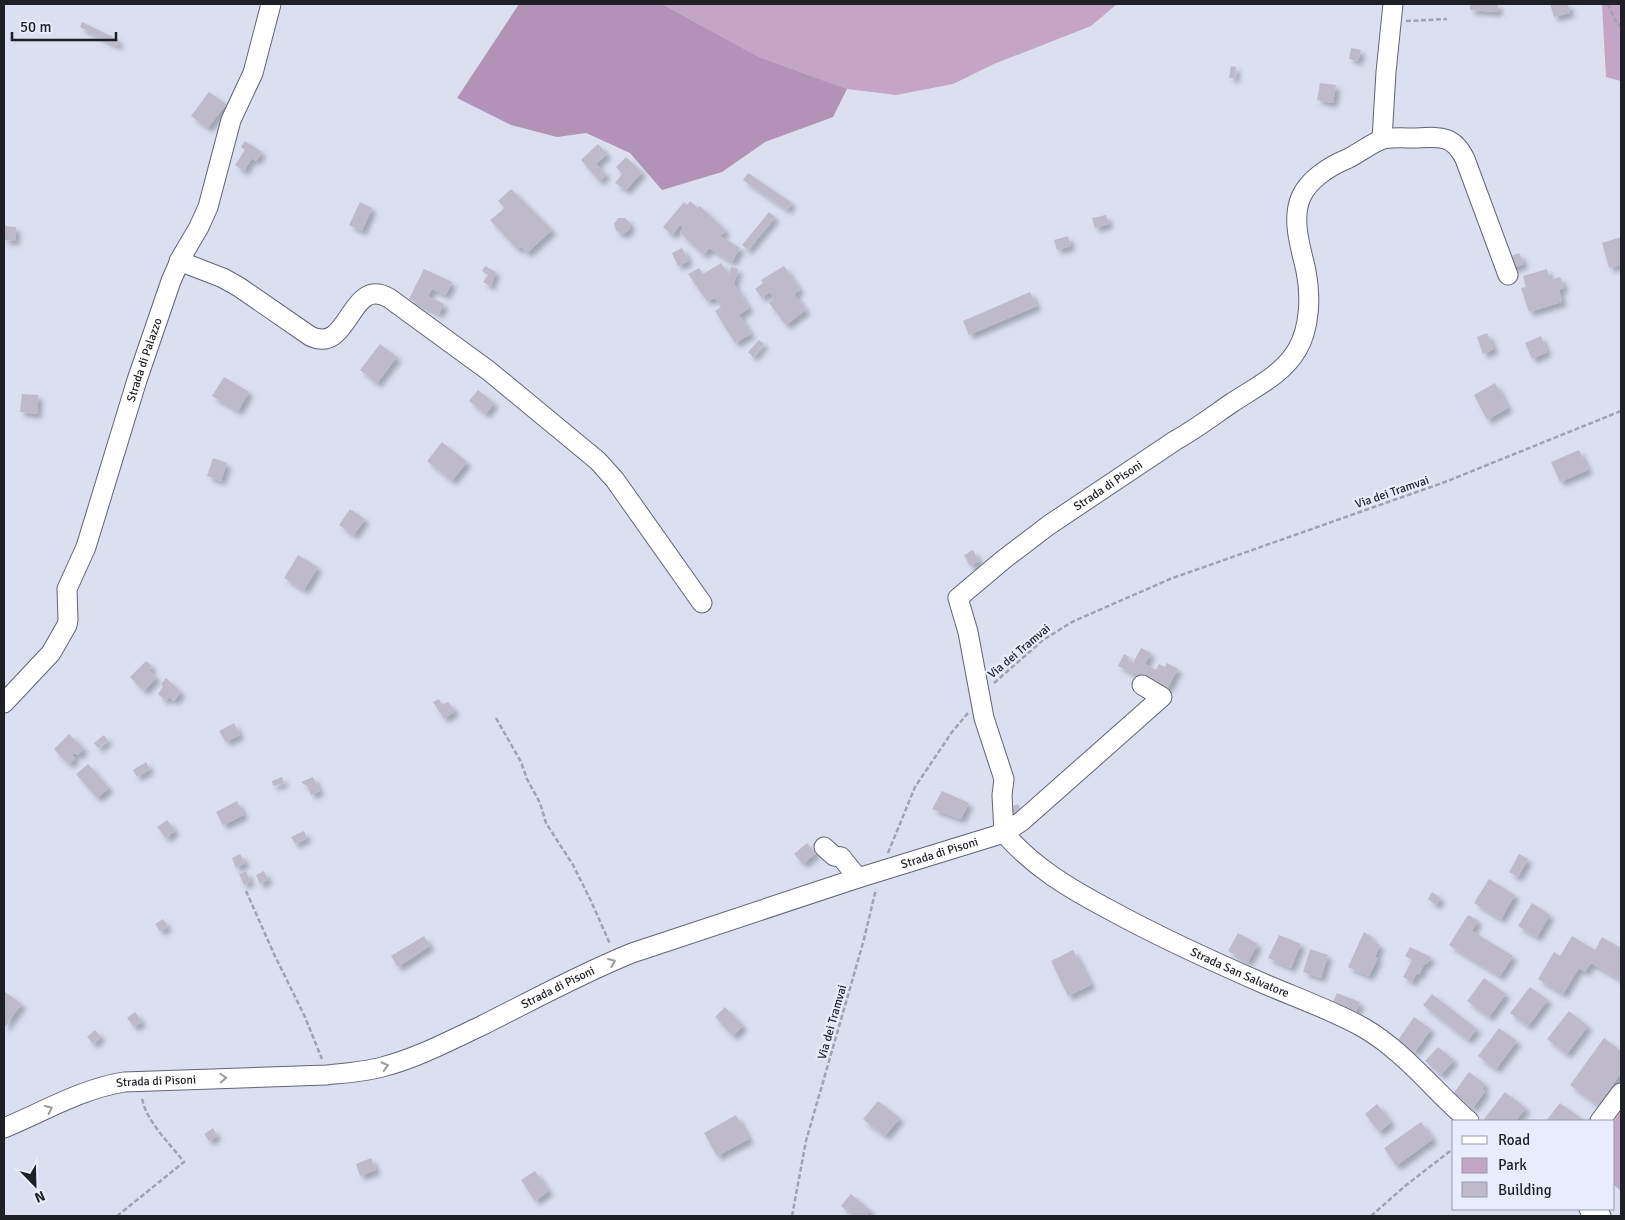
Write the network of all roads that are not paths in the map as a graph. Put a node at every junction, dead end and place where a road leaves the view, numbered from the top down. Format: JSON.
{"nodes":[{"id":1,"x":271,"y":4,"type":"edge"},
{"id":2,"x":1393,"y":13,"type":"edge"},
{"id":3,"x":1382,"y":139,"type":"junction"},
{"id":4,"x":179,"y":261,"type":"junction"},
{"id":5,"x":1508,"y":275,"type":"dead end"},
{"id":6,"x":702,"y":603,"type":"dead end"},
{"id":7,"x":1142,"y":685,"type":"dead end"},
{"id":8,"x":4,"y":703,"type":"edge"},
{"id":9,"x":1004,"y":833,"type":"junction"},
{"id":10,"x":824,"y":847,"type":"dead end"},
{"id":11,"x":858,"y":878,"type":"junction"},
{"id":12,"x":1621,"y":1093,"type":"edge"},
{"id":13,"x":1468,"y":1120,"type":"edge"},
{"id":14,"x":1601,"y":1120,"type":"edge"},
{"id":15,"x":4,"y":1128,"type":"edge"}],
"edges":[{"from":1,"to":4,"type":"street","name":"Strada di Palazzo"},
{"from":2,"to":3,"type":"street"},
{"from":3,"to":5,"type":"street"},
{"from":3,"to":9,"type":"street","name":"Strada di Pisoni"},
{"from":4,"to":6,"type":"street"},
{"from":4,"to":8,"type":"street","name":"Strada di Palazzo"},
{"from":7,"to":9,"type":"street"},
{"from":9,"to":11,"type":"street","name":"Strada di Pisoni"},
{"from":9,"to":13,"type":"street","name":"Strada San Salvatore"},
{"from":10,"to":11,"type":"street"},
{"from":15,"to":11,"type":"street","name":"Strada di Pisoni","one_way":true},
{"from":12,"to":14,"type":"street"}]}
